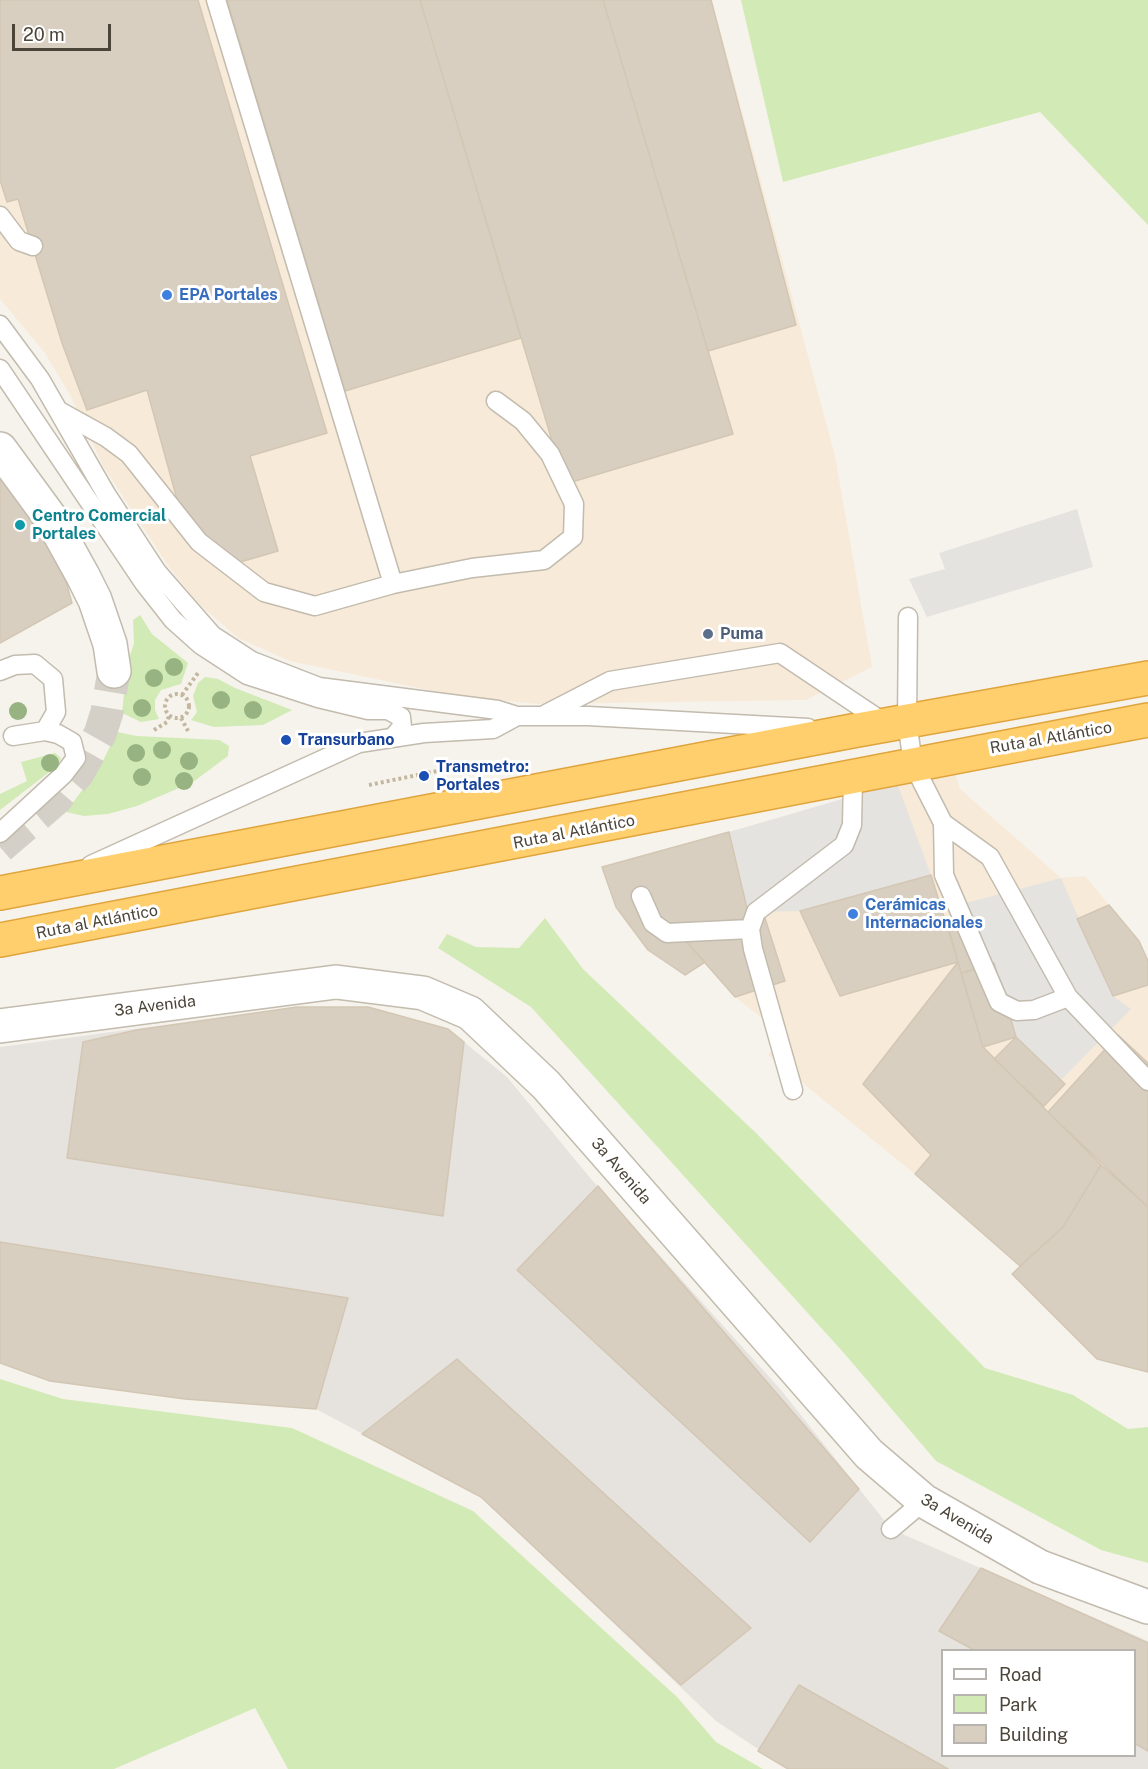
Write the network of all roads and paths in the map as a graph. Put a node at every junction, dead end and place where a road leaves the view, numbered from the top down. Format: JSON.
{"nodes":[{"id":1,"x":216,"y":0,"type":"edge"},
{"id":2,"x":0,"y":216,"type":"edge"},
{"id":3,"x":33,"y":246,"type":"dead end"},
{"id":4,"x":0,"y":325,"type":"edge"},
{"id":5,"x":0,"y":369,"type":"edge"},
{"id":6,"x":496,"y":400,"type":"dead end"},
{"id":7,"x":58,"y":410,"type":"junction"},
{"id":8,"x":0,"y":449,"type":"edge"},
{"id":9,"x":393,"y":585,"type":"junction"},
{"id":10,"x":908,"y":617,"type":"dead end"},
{"id":11,"x":0,"y":671,"type":"edge"},
{"id":12,"x":114,"y":671,"type":"tunnel mouth"},
{"id":13,"x":200,"y":671,"type":"dead end"},
{"id":14,"x":1148,"y":678,"type":"edge"},
{"id":15,"x":182,"y":695,"type":"junction"},
{"id":16,"x":169,"y":716,"type":"junction"},
{"id":17,"x":517,"y":716,"type":"junction"},
{"id":18,"x":541,"y":716,"type":"junction"},
{"id":19,"x":182,"y":718,"type":"junction"},
{"id":20,"x":1148,"y":720,"type":"edge"},
{"id":21,"x":897,"y":723,"type":"junction"},
{"id":22,"x":154,"y":730,"type":"dead end"},
{"id":23,"x":45,"y":731,"type":"junction"},
{"id":24,"x":188,"y":731,"type":"dead end"},
{"id":25,"x":852,"y":731,"type":"junction"},
{"id":26,"x":13,"y":736,"type":"dead end"},
{"id":27,"x":393,"y":737,"type":"junction"},
{"id":28,"x":471,"y":764,"type":"dead end"},
{"id":29,"x":914,"y":764,"type":"junction"},
{"id":30,"x":853,"y":778,"type":"junction"},
{"id":31,"x":369,"y":785,"type":"dead end"},
{"id":32,"x":943,"y":823,"type":"junction"},
{"id":33,"x":0,"y":833,"type":"edge"},
{"id":34,"x":48,"y":883,"type":"junction"},
{"id":35,"x":0,"y":893,"type":"edge"},
{"id":36,"x":641,"y":896,"type":"dead end"},
{"id":37,"x":750,"y":929,"type":"junction"},
{"id":38,"x":0,"y":940,"type":"edge"},
{"id":39,"x":1068,"y":997,"type":"junction"},
{"id":40,"x":0,"y":1026,"type":"edge"},
{"id":41,"x":1148,"y":1081,"type":"edge"},
{"id":42,"x":793,"y":1090,"type":"dead end"},
{"id":43,"x":924,"y":1502,"type":"junction"},
{"id":44,"x":891,"y":1529,"type":"dead end"},
{"id":45,"x":1148,"y":1607,"type":"edge"}],
"edges":[{"from":1,"to":9,"type":"lane"},
{"from":2,"to":3,"type":"lane"},
{"from":4,"to":7,"type":"lane"},
{"from":5,"to":27,"type":"lane"},
{"from":6,"to":9,"type":"lane"},
{"from":7,"to":9,"type":"lane"},
{"from":7,"to":17,"type":"lane"},
{"from":8,"to":12,"type":"street"},
{"from":10,"to":21,"type":"lane"},
{"from":11,"to":23,"type":"lane"},
{"from":13,"to":15,"type":"path"},
{"from":14,"to":21,"type":"highway"},
{"from":15,"to":16,"type":"path"},
{"from":15,"to":19,"type":"path"},
{"from":16,"to":19,"type":"path"},
{"from":16,"to":22,"type":"path"},
{"from":17,"to":18,"type":"lane"},
{"from":17,"to":27,"type":"lane"},
{"from":18,"to":21,"type":"lane"},
{"from":18,"to":25,"type":"lane"},
{"from":19,"to":24,"type":"path"},
{"from":20,"to":29,"type":"highway","name":"Ruta al Atlántico"},
{"from":21,"to":25,"type":"highway"},
{"from":21,"to":29,"type":"lane"},
{"from":23,"to":26,"type":"lane"},
{"from":23,"to":33,"type":"lane"},
{"from":25,"to":34,"type":"highway"},
{"from":27,"to":34,"type":"lane"},
{"from":28,"to":31,"type":"path"},
{"from":29,"to":30,"type":"highway","name":"Ruta al Atlántico"},
{"from":29,"to":32,"type":"lane"},
{"from":30,"to":37,"type":"lane"},
{"from":30,"to":38,"type":"highway","name":"Ruta al Atlántico"},
{"from":32,"to":39,"type":"lane"},
{"from":32,"to":39,"type":"lane"},
{"from":34,"to":35,"type":"highway"},
{"from":36,"to":37,"type":"lane"},
{"from":37,"to":42,"type":"lane"},
{"from":39,"to":41,"type":"lane"},
{"from":40,"to":43,"type":"street","name":"3a Avenida"},
{"from":43,"to":44,"type":"lane"},
{"from":43,"to":45,"type":"street","name":"3a Avenida"}]}
